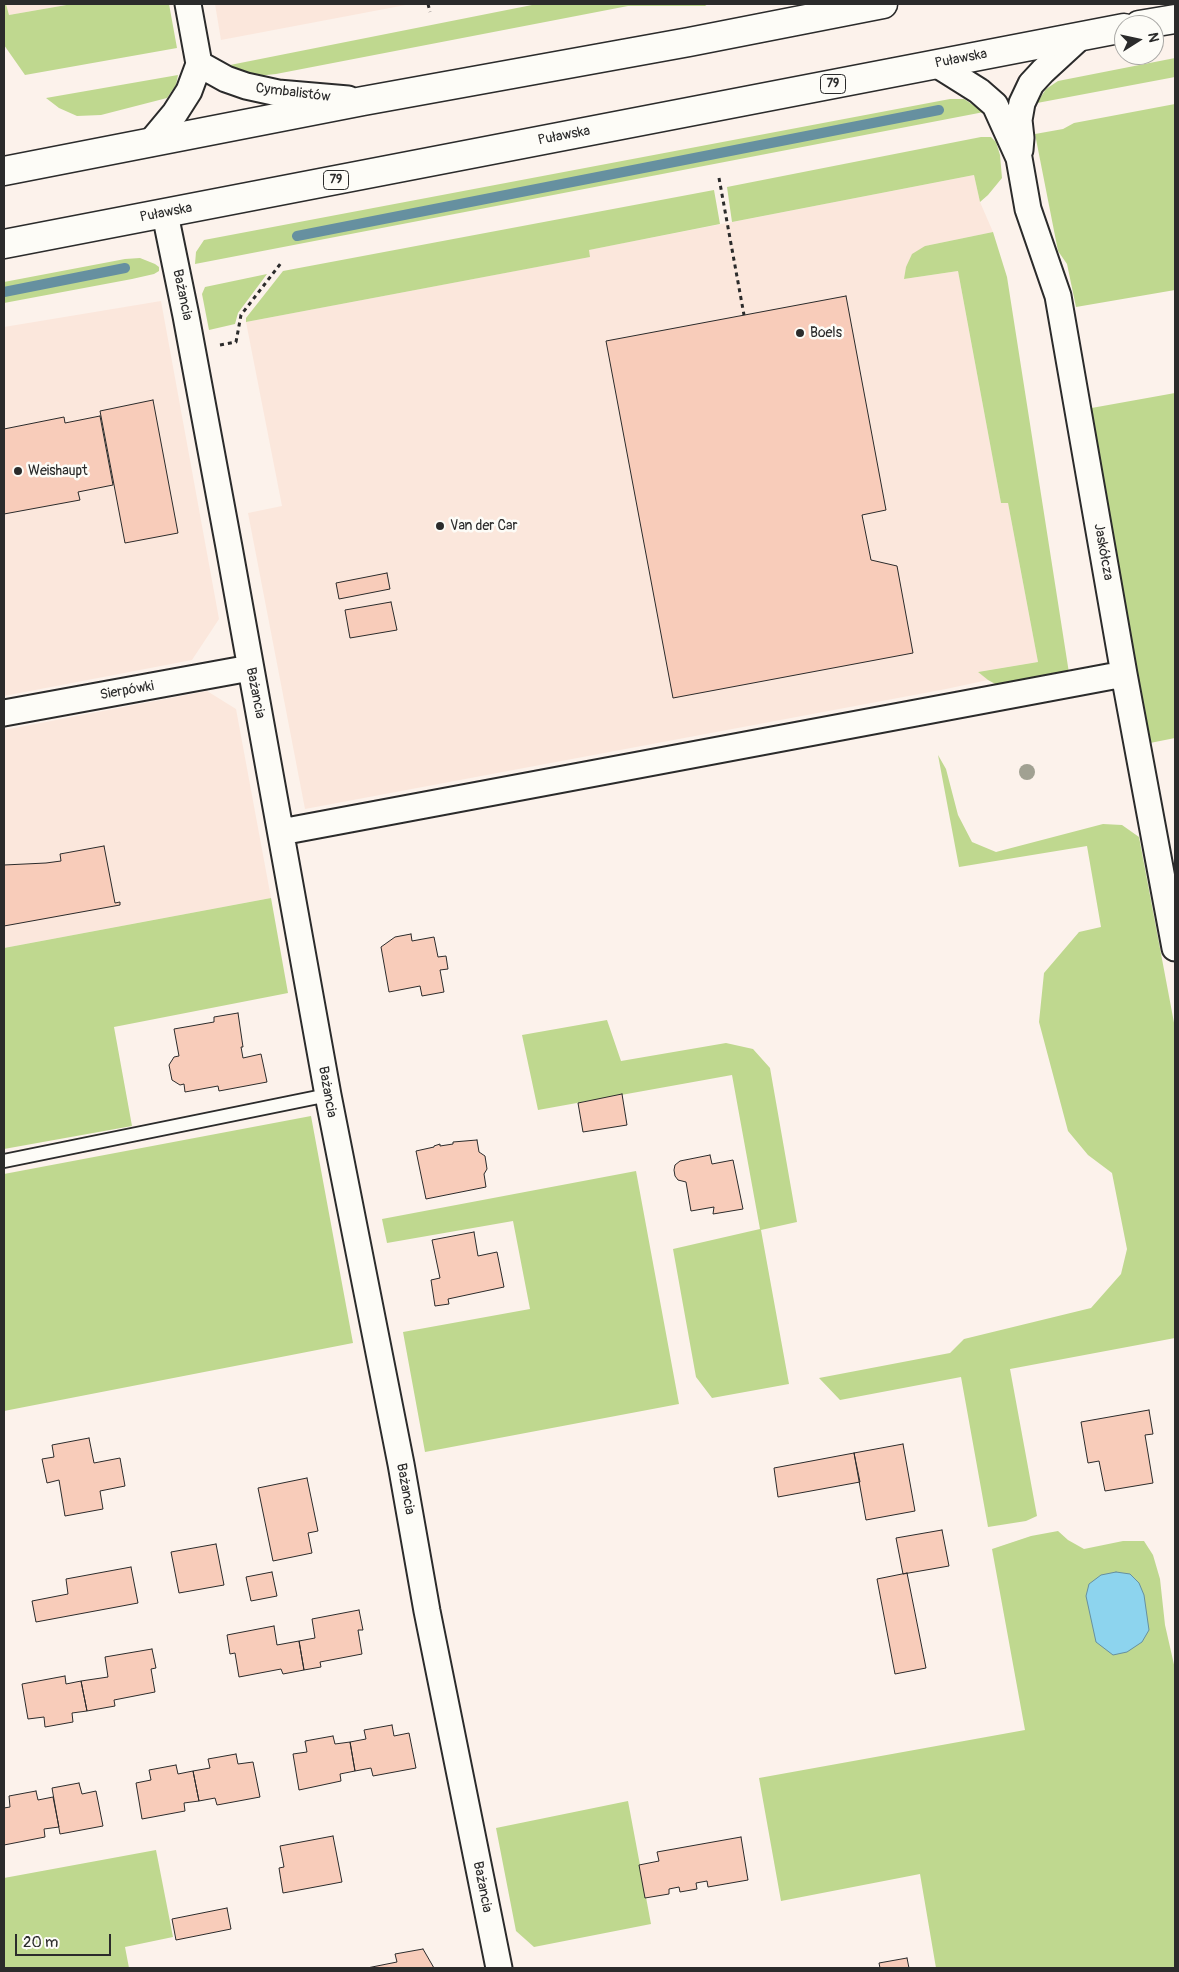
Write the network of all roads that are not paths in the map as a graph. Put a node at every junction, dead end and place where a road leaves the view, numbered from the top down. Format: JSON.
{"nodes":[{"id":1,"x":188,"y":4,"type":"edge"},
{"id":2,"x":883,"y":4,"type":"edge"},
{"id":3,"x":1114,"y":30,"type":"edge"},
{"id":4,"x":1080,"y":37,"type":"junction"},
{"id":5,"x":199,"y":64,"type":"junction"},
{"id":6,"x":936,"y":64,"type":"junction"},
{"id":7,"x":363,"y":101,"type":"junction"},
{"id":8,"x":150,"y":143,"type":"junction"},
{"id":9,"x":1019,"y":158,"type":"junction"},
{"id":10,"x":4,"y":171,"type":"edge"},
{"id":11,"x":165,"y":214,"type":"junction"},
{"id":12,"x":4,"y":244,"type":"edge"},
{"id":13,"x":250,"y":668,"type":"junction"},
{"id":14,"x":1124,"y":674,"type":"junction"},
{"id":15,"x":4,"y":713,"type":"edge"},
{"id":16,"x":281,"y":832,"type":"junction"},
{"id":17,"x":1169,"y":876,"type":"edge"},
{"id":18,"x":1175,"y":948,"type":"edge"},
{"id":19,"x":328,"y":1095,"type":"junction"},
{"id":20,"x":4,"y":1161,"type":"edge"},
{"id":21,"x":499,"y":1968,"type":"edge"}],
"edges":[{"from":1,"to":5,"type":"street"},
{"from":2,"to":7,"type":"main road"},
{"from":3,"to":4,"type":"main road","name":"Puławska","number":"79"},
{"from":4,"to":6,"type":"main road","name":"Puławska","number":"79"},
{"from":4,"to":9,"type":"street","name":"Jaskółcza"},
{"from":5,"to":7,"type":"street","name":"Cymbalistów"},
{"from":5,"to":8,"type":"street"},
{"from":6,"to":9,"type":"street","name":"Jaskółcza"},
{"from":6,"to":11,"type":"main road","name":"Puławska","number":"79"},
{"from":7,"to":8,"type":"main road"},
{"from":8,"to":10,"type":"main road"},
{"from":9,"to":14,"type":"street","name":"Jaskółcza"},
{"from":11,"to":12,"type":"main road","name":"Puławska","number":"79"},
{"from":11,"to":13,"type":"street","name":"Bażancia"},
{"from":13,"to":15,"type":"street","name":"Sierpówki"},
{"from":13,"to":16,"type":"street","name":"Bażancia"},
{"from":14,"to":16,"type":"street"},
{"from":14,"to":17,"type":"street","name":"Jaskółcza"},
{"from":16,"to":19,"type":"street","name":"Bażancia"},
{"from":17,"to":18,"type":"street","name":"Jaskółcza"},
{"from":19,"to":20,"type":"lane"},
{"from":19,"to":21,"type":"street","name":"Bażancia"}]}
